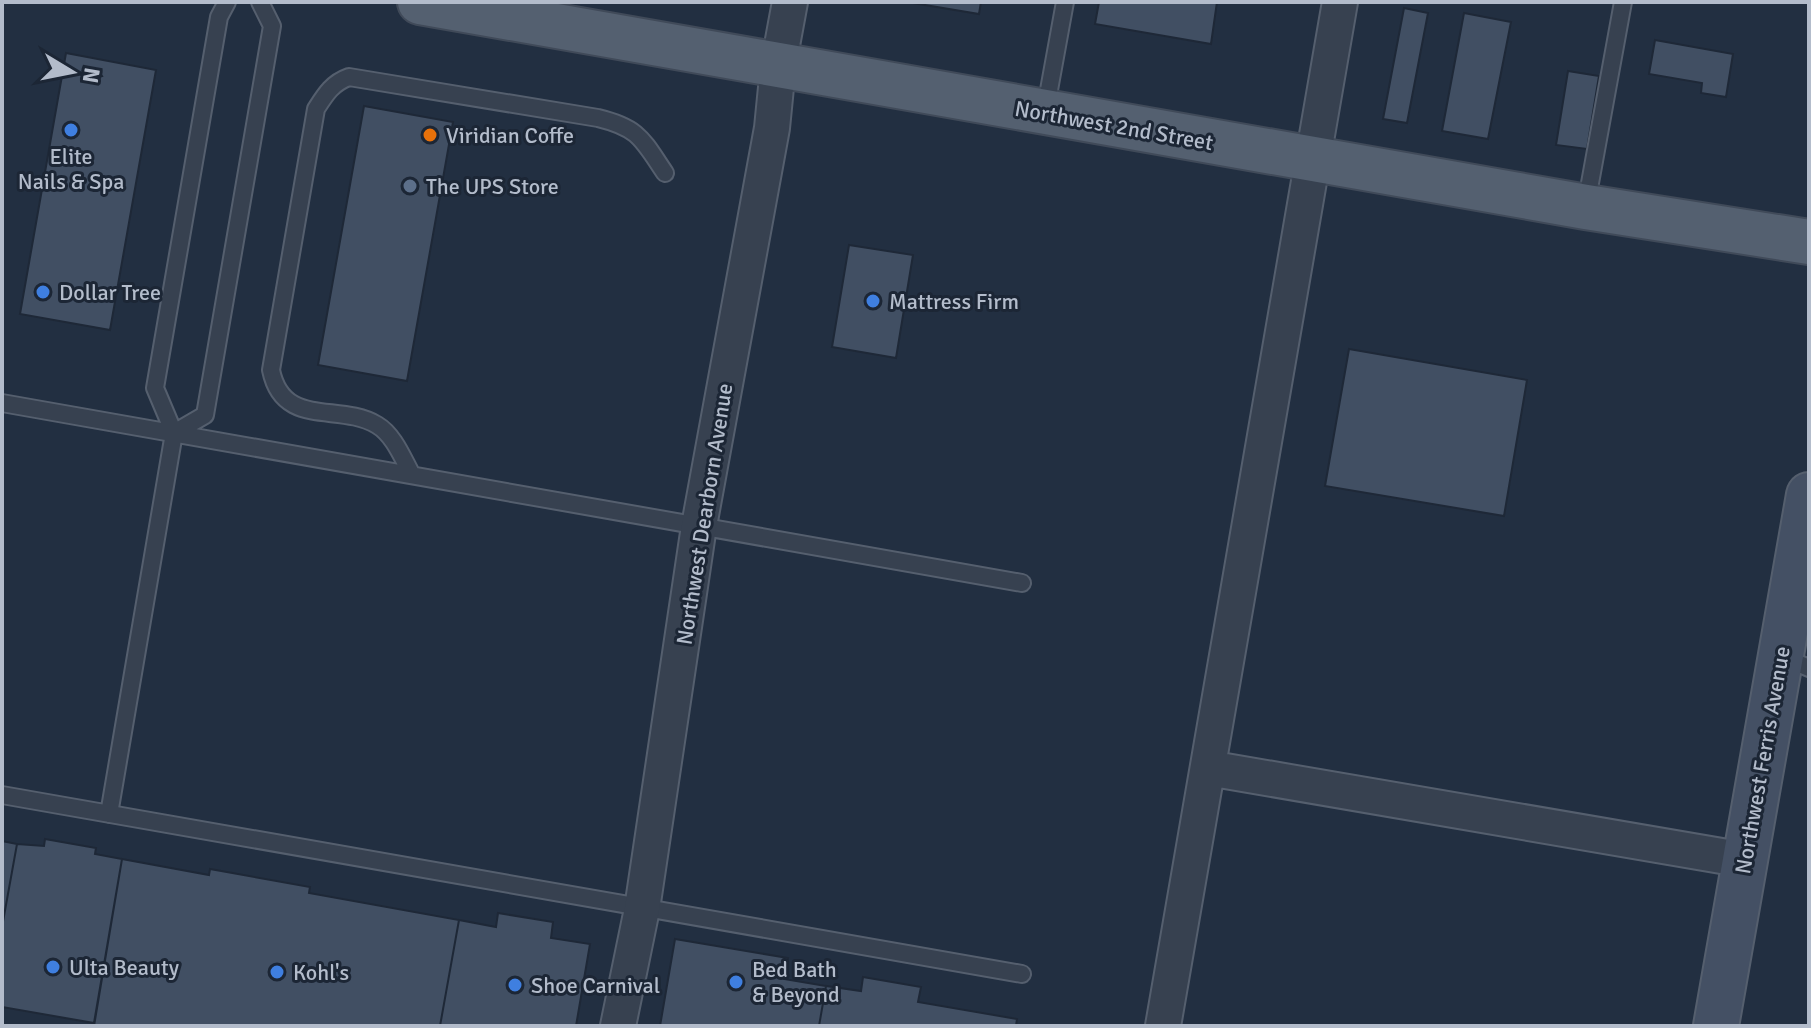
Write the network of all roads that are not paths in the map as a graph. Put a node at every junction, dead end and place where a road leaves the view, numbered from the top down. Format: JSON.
{"nodes":[{"id":1,"x":227,"y":2,"type":"edge"},
{"id":2,"x":260,"y":2,"type":"edge"},
{"id":3,"x":420,"y":2,"type":"edge"},
{"id":4,"x":790,"y":2,"type":"edge"},
{"id":5,"x":1065,"y":2,"type":"edge"},
{"id":6,"x":1340,"y":2,"type":"edge"},
{"id":7,"x":1623,"y":2,"type":"edge"},
{"id":8,"x":514,"y":10,"type":"edge"},
{"id":9,"x":778,"y":67,"type":"junction"},
{"id":10,"x":1044,"y":113,"type":"junction"},
{"id":11,"x":1312,"y":159,"type":"junction"},
{"id":12,"x":665,"y":173,"type":"dead end"},
{"id":13,"x":1586,"y":207,"type":"junction"},
{"id":14,"x":1809,"y":242,"type":"edge"},
{"id":15,"x":2,"y":403,"type":"edge"},
{"id":16,"x":174,"y":433,"type":"junction"},
{"id":17,"x":412,"y":475,"type":"junction"},
{"id":18,"x":1809,"y":495,"type":"edge"},
{"id":19,"x":699,"y":526,"type":"junction"},
{"id":20,"x":1022,"y":583,"type":"dead end"},
{"id":21,"x":1795,"y":662,"type":"edge"},
{"id":22,"x":1208,"y":768,"type":"junction"},
{"id":23,"x":2,"y":795,"type":"edge"},
{"id":24,"x":109,"y":814,"type":"junction"},
{"id":25,"x":1745,"y":860,"type":"junction"},
{"id":26,"x":642,"y":909,"type":"junction"},
{"id":27,"x":1022,"y":974,"type":"dead end"},
{"id":28,"x":618,"y":1026,"type":"edge"},
{"id":29,"x":1163,"y":1026,"type":"edge"},
{"id":30,"x":1716,"y":1026,"type":"edge"}],
"edges":[{"from":1,"to":16,"type":"lane"},
{"from":2,"to":16,"type":"lane"},
{"from":3,"to":8,"type":"main road","name":"Northwest 2nd Street"},
{"from":4,"to":9,"type":"street","name":"Northwest Dearborn Avenue"},
{"from":5,"to":10,"type":"lane"},
{"from":6,"to":11,"type":"street"},
{"from":7,"to":13,"type":"lane"},
{"from":8,"to":9,"type":"main road","name":"Northwest 2nd Street"},
{"from":9,"to":10,"type":"main road","name":"Northwest 2nd Street"},
{"from":9,"to":19,"type":"street","name":"Northwest Dearborn Avenue"},
{"from":10,"to":11,"type":"main road","name":"Northwest 2nd Street"},
{"from":11,"to":13,"type":"main road","name":"Northwest 2nd Street"},
{"from":11,"to":22,"type":"street"},
{"from":12,"to":17,"type":"lane"},
{"from":13,"to":14,"type":"main road","name":"Northwest 2nd Street"},
{"from":15,"to":16,"type":"lane"},
{"from":16,"to":17,"type":"lane"},
{"from":16,"to":24,"type":"lane"},
{"from":17,"to":19,"type":"lane"},
{"from":18,"to":21,"type":"street","name":"Northwest Ferris Avenue"},
{"from":19,"to":20,"type":"lane"},
{"from":19,"to":26,"type":"street","name":"Northwest Dearborn Avenue"},
{"from":21,"to":25,"type":"street","name":"Northwest Ferris Avenue"},
{"from":22,"to":25,"type":"street"},
{"from":22,"to":29,"type":"street"},
{"from":23,"to":24,"type":"lane"},
{"from":24,"to":26,"type":"lane"},
{"from":25,"to":30,"type":"street","name":"Northwest Ferris Avenue"},
{"from":26,"to":27,"type":"lane"},
{"from":26,"to":28,"type":"street","name":"Northwest Dearborn Avenue"}]}
